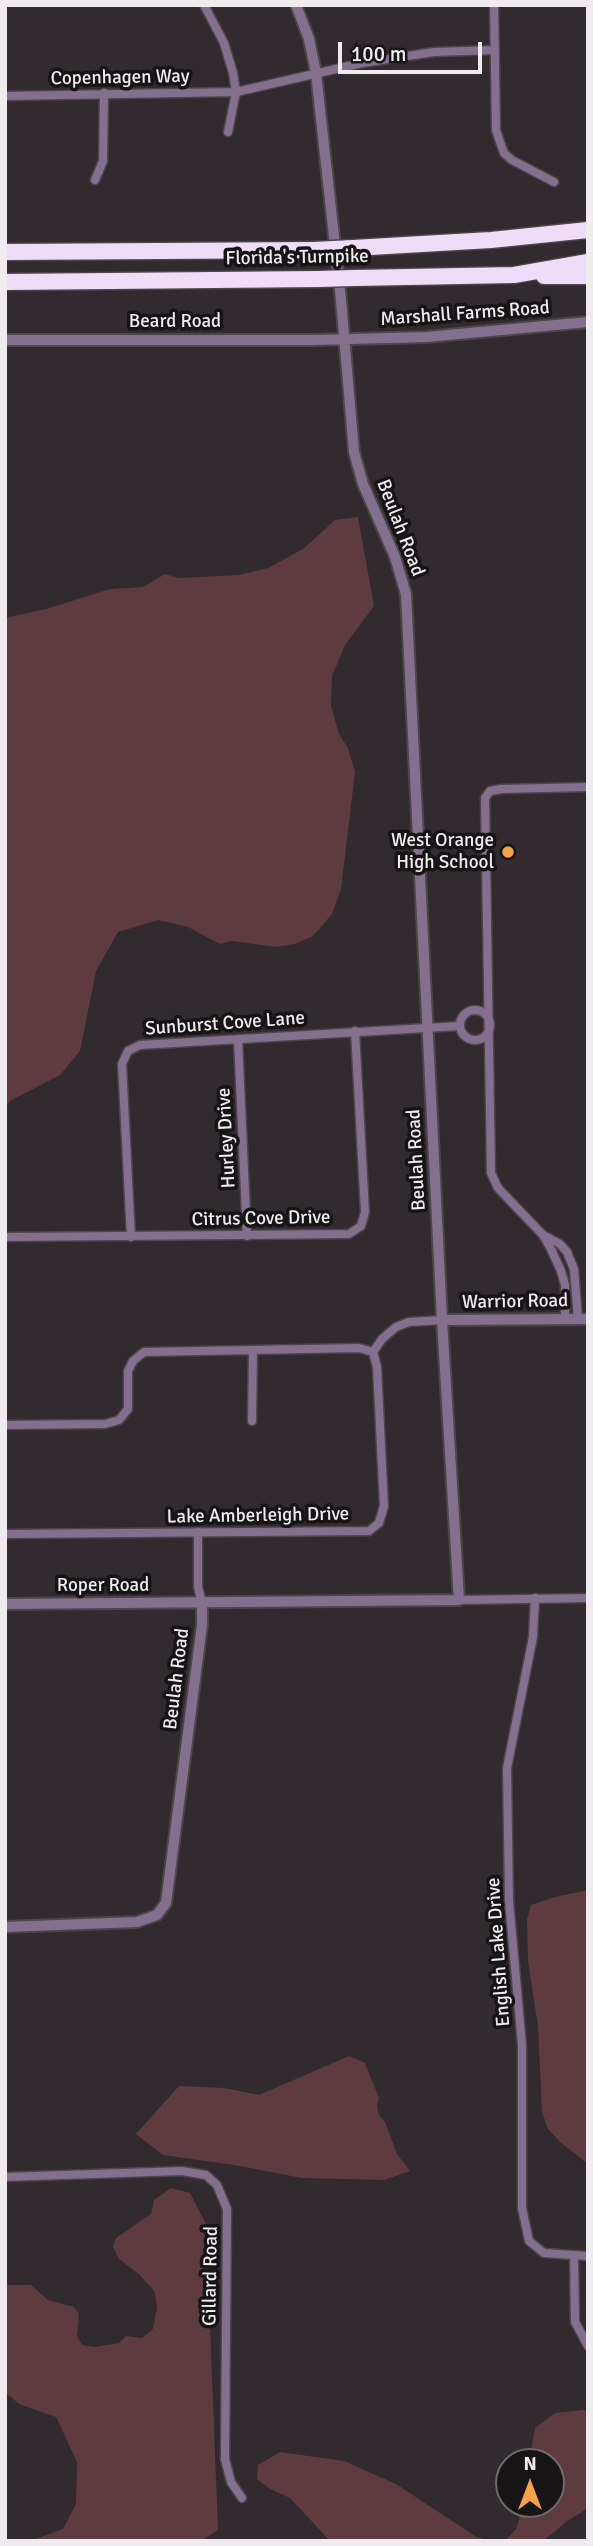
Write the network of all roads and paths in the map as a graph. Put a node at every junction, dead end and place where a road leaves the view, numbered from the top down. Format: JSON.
{"nodes":[{"id":1,"x":204,"y":5,"type":"edge"},
{"id":2,"x":296,"y":5,"type":"edge"},
{"id":3,"x":494,"y":5,"type":"edge"},
{"id":4,"x":495,"y":50,"type":"junction"},
{"id":5,"x":316,"y":73,"type":"junction"},
{"id":6,"x":236,"y":92,"type":"junction"},
{"id":7,"x":104,"y":93,"type":"junction"},
{"id":8,"x":5,"y":96,"type":"edge"},
{"id":9,"x":228,"y":132,"type":"dead end"},
{"id":10,"x":95,"y":180,"type":"dead end"},
{"id":11,"x":554,"y":182,"type":"dead end"},
{"id":12,"x":588,"y":220,"type":"edge"},
{"id":13,"x":588,"y":230,"type":"edge"},
{"id":14,"x":491,"y":240,"type":"junction"},
{"id":15,"x":5,"y":252,"type":"edge"},
{"id":16,"x":588,"y":262,"type":"edge"},
{"id":17,"x":514,"y":275,"type":"junction"},
{"id":18,"x":588,"y":276,"type":"edge"},
{"id":19,"x":5,"y":282,"type":"edge"},
{"id":20,"x":588,"y":322,"type":"edge"},
{"id":21,"x":344,"y":337,"type":"junction"},
{"id":22,"x":5,"y":340,"type":"edge"},
{"id":23,"x":588,"y":787,"type":"edge"},
{"id":24,"x":490,"y":1025,"type":"junction"},
{"id":25,"x":428,"y":1026,"type":"junction"},
{"id":26,"x":459,"y":1026,"type":"junction"},
{"id":27,"x":355,"y":1031,"type":"junction"},
{"id":28,"x":238,"y":1039,"type":"junction"},
{"id":29,"x":542,"y":1235,"type":"junction"},
{"id":30,"x":247,"y":1236,"type":"junction"},
{"id":31,"x":5,"y":1237,"type":"edge"},
{"id":32,"x":131,"y":1237,"type":"junction"},
{"id":33,"x":565,"y":1319,"type":"junction"},
{"id":34,"x":583,"y":1319,"type":"edge"},
{"id":35,"x":442,"y":1320,"type":"junction"},
{"id":36,"x":253,"y":1350,"type":"junction"},
{"id":37,"x":373,"y":1352,"type":"junction"},
{"id":38,"x":252,"y":1421,"type":"dead end"},
{"id":39,"x":5,"y":1425,"type":"edge"},
{"id":40,"x":198,"y":1532,"type":"junction"},
{"id":41,"x":5,"y":1534,"type":"edge"},
{"id":42,"x":535,"y":1598,"type":"junction"},
{"id":43,"x":588,"y":1598,"type":"edge"},
{"id":44,"x":459,"y":1600,"type":"junction"},
{"id":45,"x":202,"y":1603,"type":"junction"},
{"id":46,"x":5,"y":1604,"type":"edge"},
{"id":47,"x":5,"y":1927,"type":"edge"},
{"id":48,"x":5,"y":2177,"type":"edge"},
{"id":49,"x":573,"y":2256,"type":"junction"},
{"id":50,"x":588,"y":2256,"type":"edge"},
{"id":51,"x":588,"y":2346,"type":"edge"},
{"id":52,"x":242,"y":2498,"type":"dead end"}],
"edges":[{"from":1,"to":6,"type":"street"},
{"from":2,"to":5,"type":"street","name":"Beulah Road"},
{"from":3,"to":4,"type":"street"},
{"from":4,"to":5,"type":"street","name":"Copenhagen Way"},
{"from":4,"to":11,"type":"street"},
{"from":5,"to":6,"type":"street","name":"Copenhagen Way"},
{"from":5,"to":21,"type":"street","name":"Beulah Road"},
{"from":6,"to":7,"type":"street","name":"Copenhagen Way"},
{"from":6,"to":9,"type":"street"},
{"from":7,"to":8,"type":"street","name":"Copenhagen Way"},
{"from":7,"to":10,"type":"street"},
{"from":12,"to":14,"type":"highway"},
{"from":13,"to":14,"type":"highway","name":"Florida's Turnpike"},
{"from":14,"to":15,"type":"highway","name":"Florida's Turnpike","bridge":true},
{"from":16,"to":17,"type":"highway","name":"Florida's Turnpike"},
{"from":17,"to":18,"type":"highway"},
{"from":17,"to":19,"type":"highway","name":"Florida's Turnpike","bridge":true},
{"from":20,"to":21,"type":"street","name":"Marshall Farms Road"},
{"from":21,"to":22,"type":"street","name":"Beard Road"},
{"from":21,"to":25,"type":"street","name":"Beulah Road"},
{"from":23,"to":24,"type":"street"},
{"from":24,"to":26,"type":"street"},
{"from":24,"to":26,"type":"street"},
{"from":24,"to":29,"type":"street"},
{"from":25,"to":26,"type":"street","name":"Sunburst Cove Lane"},
{"from":25,"to":27,"type":"street","name":"Sunburst Cove Lane"},
{"from":25,"to":35,"type":"street","name":"Beulah Road"},
{"from":27,"to":28,"type":"street","name":"Sunburst Cove Lane"},
{"from":27,"to":30,"type":"street","name":"Citrus Cove Drive"},
{"from":28,"to":30,"type":"street","name":"Hurley Drive"},
{"from":28,"to":32,"type":"street","name":"Sunburst Cove Lane"},
{"from":29,"to":33,"type":"street"},
{"from":29,"to":34,"type":"street"},
{"from":30,"to":32,"type":"street","name":"Citrus Cove Drive"},
{"from":31,"to":32,"type":"street","name":"Citrus Cove Drive"},
{"from":33,"to":34,"type":"street","name":"Warrior Road"},
{"from":33,"to":35,"type":"street","name":"Warrior Road"},
{"from":35,"to":37,"type":"street"},
{"from":35,"to":44,"type":"street","name":"Beulah Road"},
{"from":36,"to":37,"type":"street"},
{"from":36,"to":38,"type":"street"},
{"from":36,"to":39,"type":"street"},
{"from":37,"to":40,"type":"street","name":"Lake Amberleigh Drive"},
{"from":40,"to":41,"type":"street","name":"Lake Amberleigh Drive"},
{"from":40,"to":45,"type":"street"},
{"from":42,"to":43,"type":"street"},
{"from":42,"to":44,"type":"street"},
{"from":42,"to":49,"type":"street","name":"English Lake Drive"},
{"from":44,"to":45,"type":"street","name":"Beulah Road"},
{"from":45,"to":46,"type":"street","name":"Roper Road"},
{"from":45,"to":47,"type":"street","name":"Beulah Road"},
{"from":48,"to":52,"type":"street","name":"Gillard Road"},
{"from":49,"to":50,"type":"street","name":"English Lake Drive"},
{"from":49,"to":51,"type":"street"}]}
